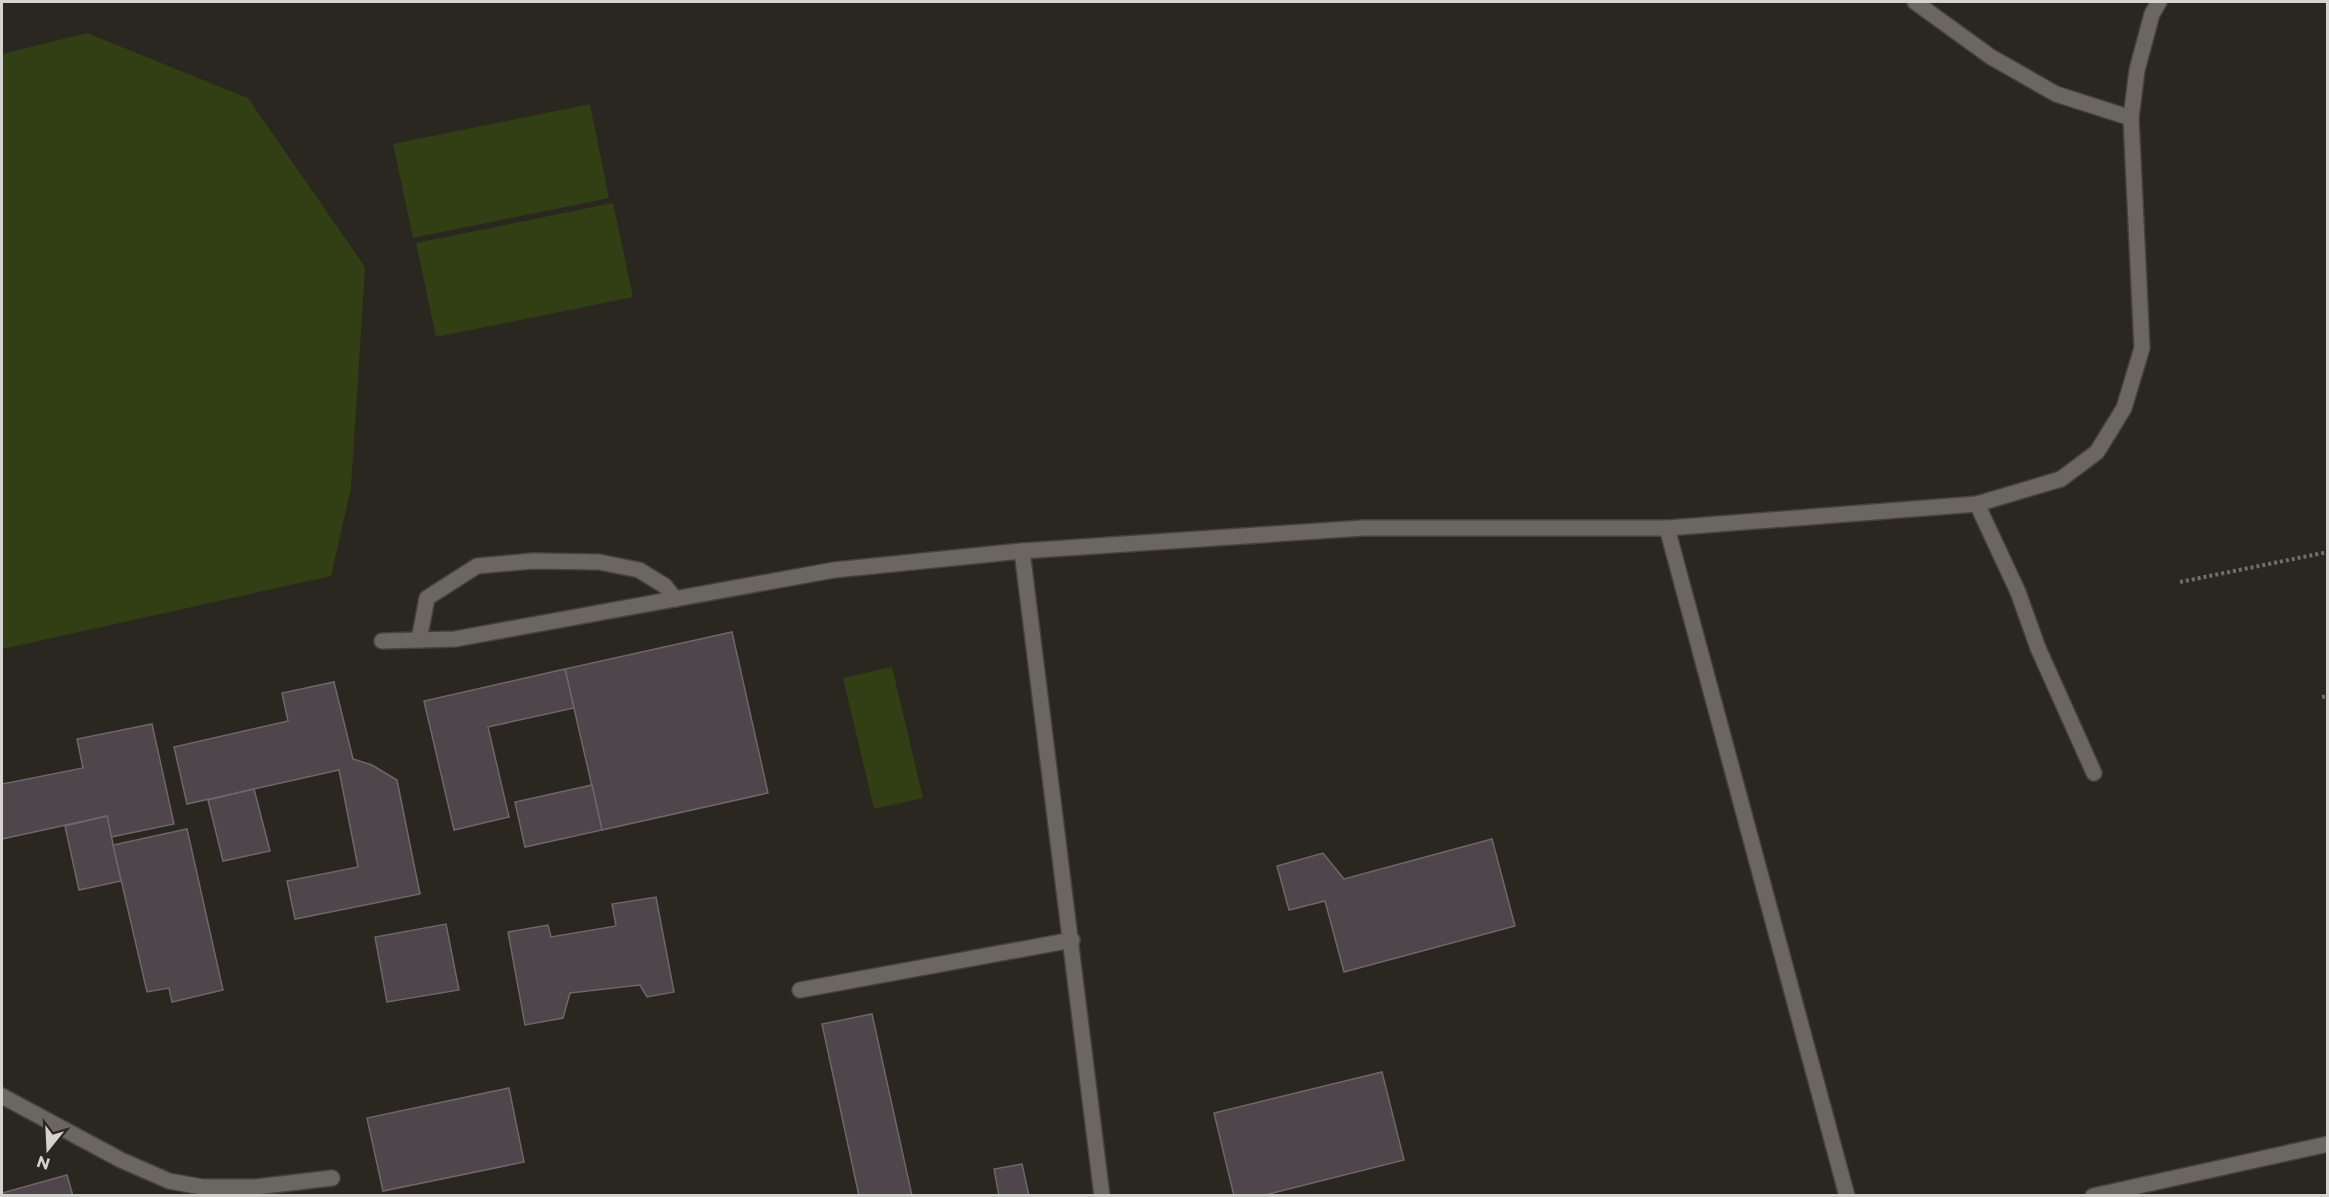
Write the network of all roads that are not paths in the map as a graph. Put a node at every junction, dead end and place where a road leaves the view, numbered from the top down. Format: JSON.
{"nodes":[{"id":1,"x":1915,"y":2,"type":"edge"},
{"id":2,"x":2159,"y":2,"type":"edge"},
{"id":3,"x":2132,"y":118,"type":"junction"},
{"id":4,"x":1977,"y":504,"type":"junction"},
{"id":5,"x":1667,"y":528,"type":"junction"},
{"id":6,"x":1022,"y":551,"type":"junction"},
{"id":7,"x":675,"y":599,"type":"junction"},
{"id":8,"x":419,"y":640,"type":"junction"},
{"id":9,"x":382,"y":642,"type":"dead end"},
{"id":10,"x":2094,"y":773,"type":"dead end"},
{"id":11,"x":1072,"y":940,"type":"junction"},
{"id":12,"x":800,"y":990,"type":"dead end"},
{"id":13,"x":2,"y":1096,"type":"edge"},
{"id":14,"x":2328,"y":1144,"type":"edge"},
{"id":15,"x":332,"y":1178,"type":"dead end"},
{"id":16,"x":1102,"y":1196,"type":"edge"},
{"id":17,"x":1847,"y":1196,"type":"edge"},
{"id":18,"x":2093,"y":1196,"type":"edge"}],
"edges":[{"from":1,"to":3,"type":"street"},
{"from":2,"to":3,"type":"street"},
{"from":3,"to":4,"type":"street"},
{"from":4,"to":5,"type":"street"},
{"from":4,"to":10,"type":"street"},
{"from":5,"to":6,"type":"street"},
{"from":5,"to":17,"type":"street"},
{"from":6,"to":7,"type":"street"},
{"from":6,"to":11,"type":"street"},
{"from":7,"to":8,"type":"street"},
{"from":7,"to":8,"type":"street"},
{"from":8,"to":9,"type":"street"},
{"from":11,"to":12,"type":"street"},
{"from":11,"to":16,"type":"street"},
{"from":13,"to":15,"type":"street"},
{"from":14,"to":18,"type":"street"}]}
